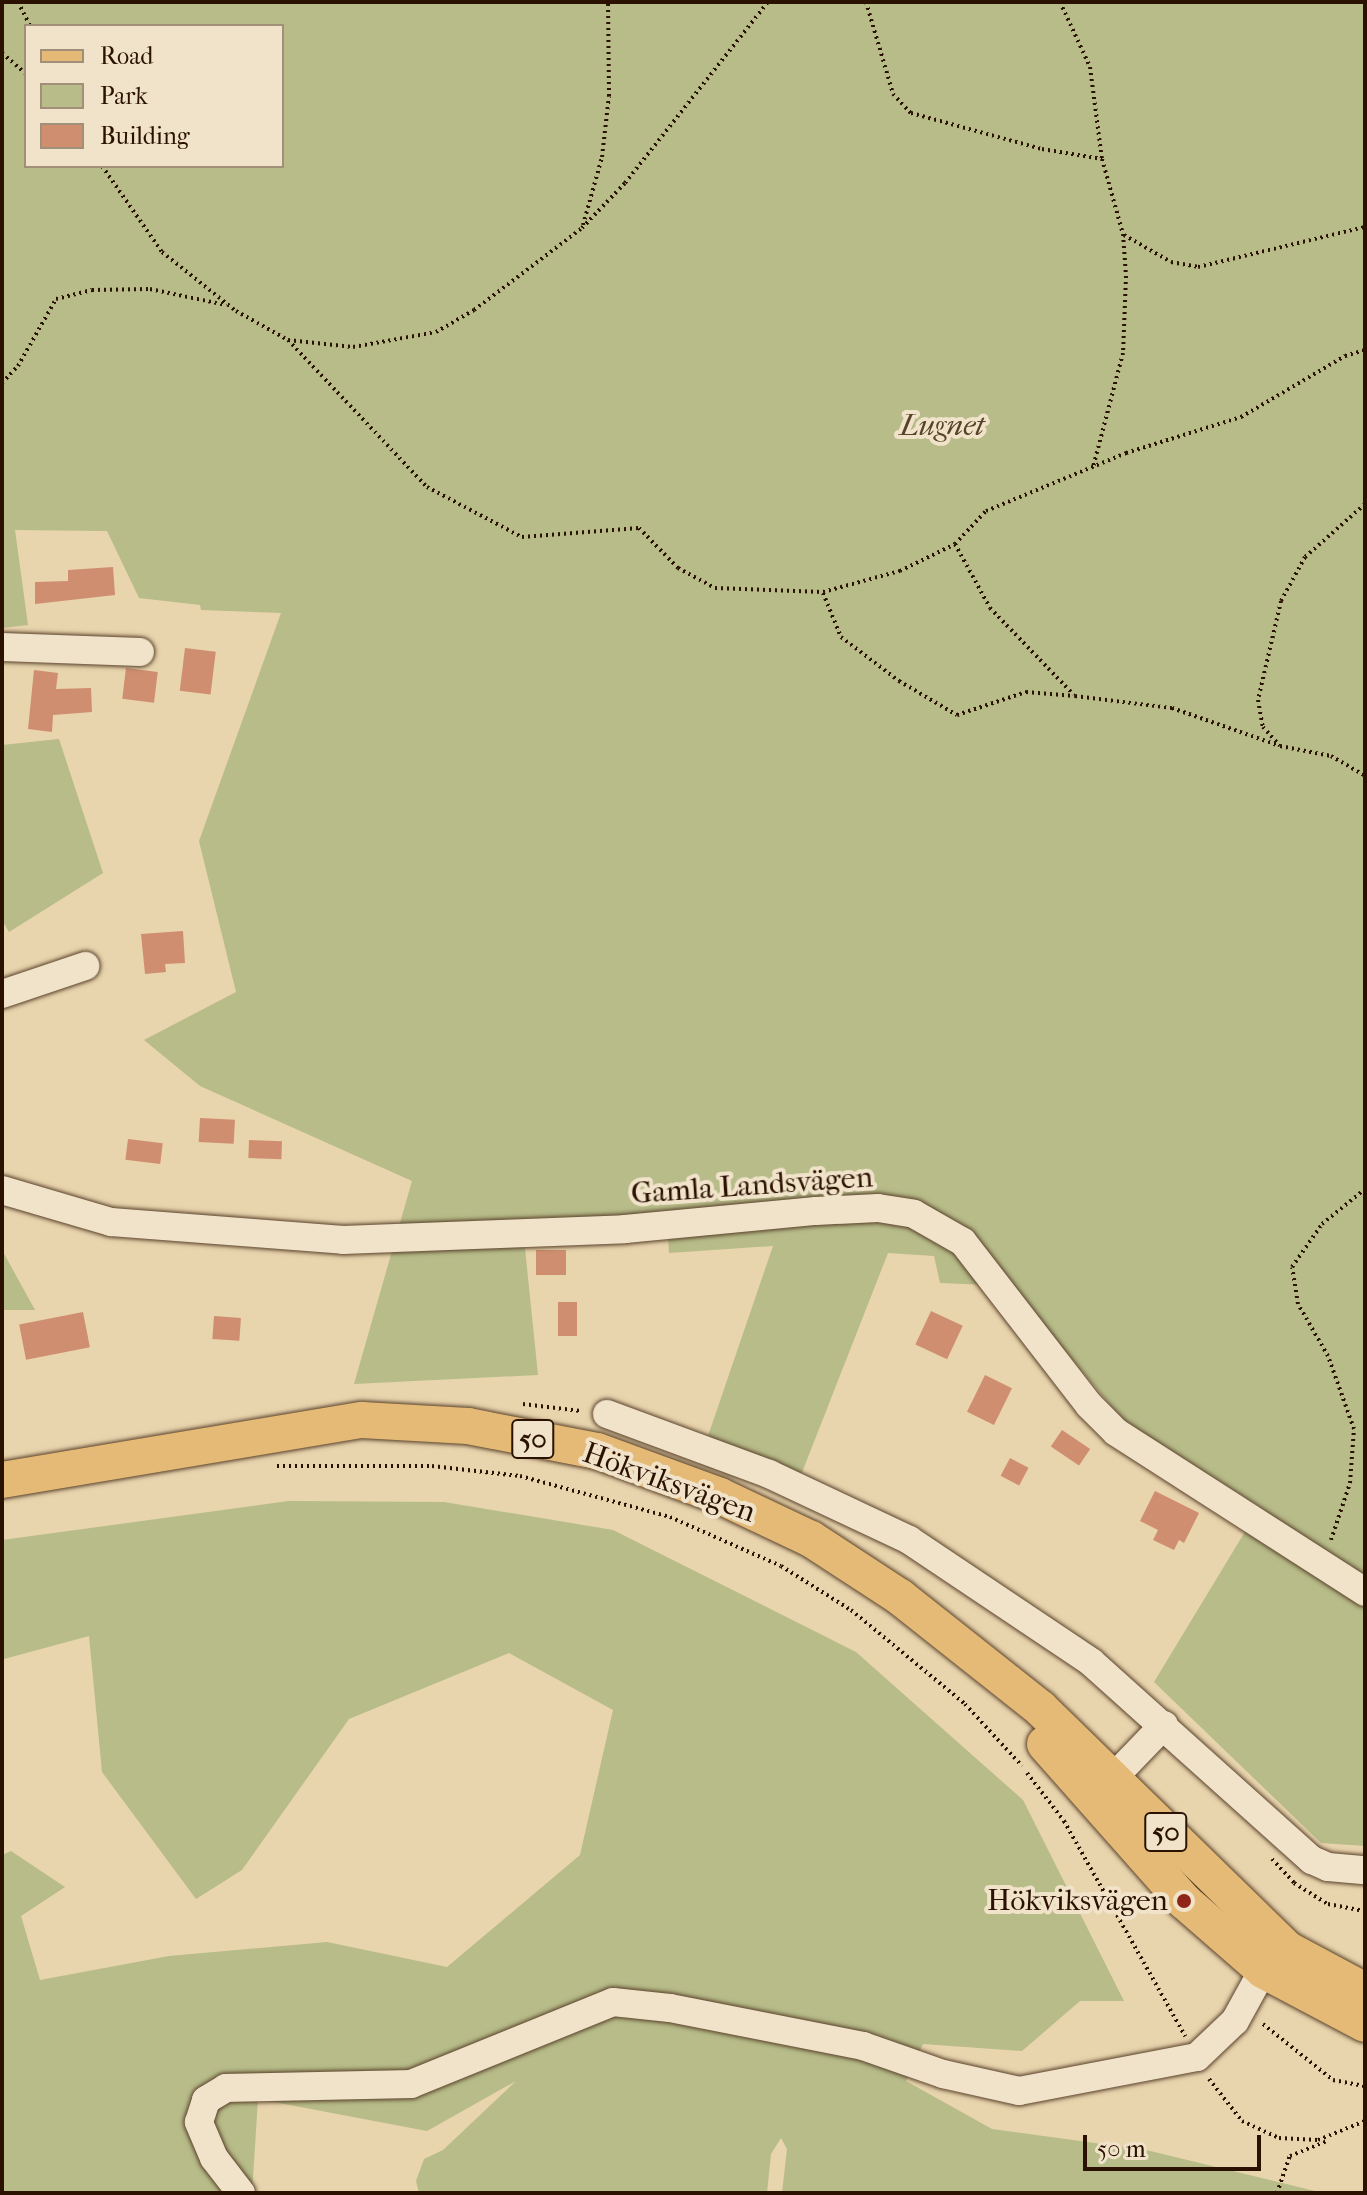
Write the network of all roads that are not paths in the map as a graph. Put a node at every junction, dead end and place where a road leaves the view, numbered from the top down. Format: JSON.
{"nodes":[{"id":1,"x":2,"y":647,"type":"edge"},
{"id":2,"x":140,"y":652,"type":"dead end"},
{"id":3,"x":85,"y":966,"type":"dead end"},
{"id":4,"x":2,"y":994,"type":"edge"},
{"id":5,"x":2,"y":1190,"type":"edge"},
{"id":6,"x":607,"y":1414,"type":"dead end"},
{"id":7,"x":2,"y":1480,"type":"edge"},
{"id":8,"x":1365,"y":1592,"type":"edge"},
{"id":9,"x":1164,"y":1725,"type":"junction"},
{"id":10,"x":1102,"y":1788,"type":"junction"},
{"id":11,"x":1365,"y":1870,"type":"edge"},
{"id":12,"x":1272,"y":1957,"type":"junction"},
{"id":13,"x":1365,"y":1991,"type":"edge"},
{"id":14,"x":1365,"y":2024,"type":"edge"},
{"id":15,"x":241,"y":2193,"type":"edge"}],
"edges":[{"from":1,"to":2,"type":"street"},
{"from":3,"to":4,"type":"street"},
{"from":5,"to":8,"type":"street","name":"Gamla Landsvägen"},
{"from":6,"to":9,"type":"street"},
{"from":7,"to":10,"type":"main road","name":"Hökviksvägen","number":"50"},
{"from":9,"to":10,"type":"street"},
{"from":9,"to":11,"type":"street"},
{"from":10,"to":12,"type":"main road","name":"Hökviksvägen","number":"50"},
{"from":12,"to":13,"type":"main road","name":"Hökviksvägen","number":"50"},
{"from":12,"to":14,"type":"main road","name":"Hökviksvägen","number":"50"},
{"from":12,"to":15,"type":"street"}]}
